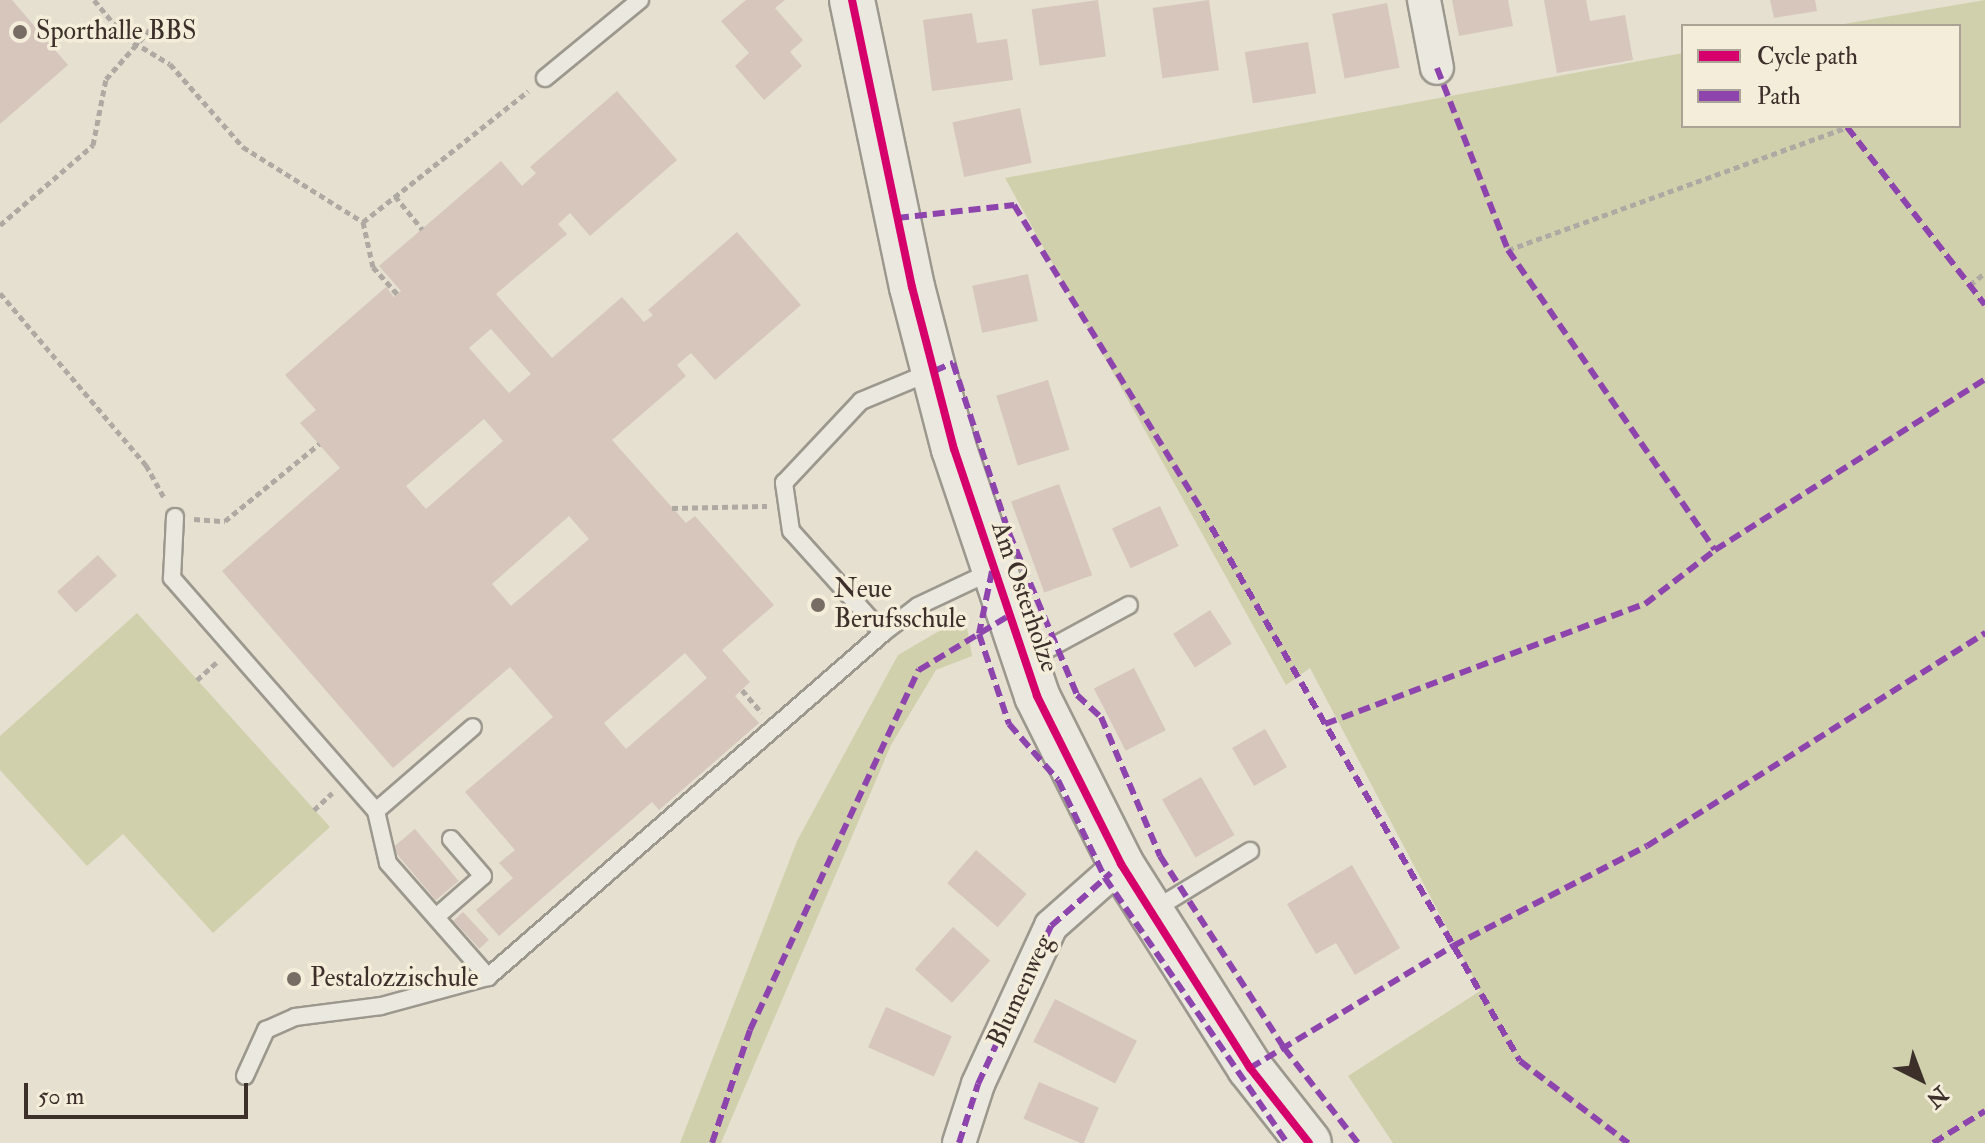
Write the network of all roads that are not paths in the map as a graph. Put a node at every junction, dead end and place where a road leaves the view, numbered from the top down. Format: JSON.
{"nodes":[{"id":1,"x":640,"y":0,"type":"edge"},
{"id":2,"x":852,"y":0,"type":"edge"},
{"id":3,"x":1424,"y":0,"type":"edge"},
{"id":4,"x":1437,"y":68,"type":"dead end"},
{"id":5,"x":545,"y":78,"type":"road end"},
{"id":6,"x":934,"y":371,"type":"junction"},
{"id":7,"x":175,"y":517,"type":"road end"},
{"id":8,"x":992,"y":571,"type":"junction"},
{"id":9,"x":1129,"y":605,"type":"dead end"},
{"id":10,"x":883,"y":633,"type":"junction"},
{"id":11,"x":1024,"y":662,"type":"junction"},
{"id":12,"x":473,"y":727,"type":"dead end"},
{"id":13,"x":376,"y":811,"type":"junction"},
{"id":14,"x":451,"y":839,"type":"dead end"},
{"id":15,"x":1250,"y":851,"type":"dead end"},
{"id":16,"x":1121,"y":864,"type":"junction"},
{"id":17,"x":1151,"y":912,"type":"junction"},
{"id":18,"x":436,"y":917,"type":"junction"},
{"id":19,"x":488,"y":977,"type":"junction"},
{"id":20,"x":245,"y":1076,"type":"dead end"},
{"id":21,"x":959,"y":1143,"type":"edge"},
{"id":22,"x":1309,"y":1143,"type":"edge"}],
"edges":[{"from":1,"to":5,"type":"lane"},
{"from":2,"to":6,"type":"street","name":"Am Osterholze"},
{"from":3,"to":4,"type":"street"},
{"from":6,"to":8,"type":"street","name":"Am Osterholze"},
{"from":6,"to":10,"type":"lane"},
{"from":7,"to":13,"type":"lane"},
{"from":8,"to":10,"type":"lane"},
{"from":8,"to":11,"type":"street","name":"Am Osterholze"},
{"from":9,"to":11,"type":"lane"},
{"from":10,"to":19,"type":"lane"},
{"from":11,"to":16,"type":"street","name":"Am Osterholze"},
{"from":12,"to":13,"type":"lane"},
{"from":13,"to":18,"type":"lane"},
{"from":14,"to":18,"type":"lane"},
{"from":15,"to":17,"type":"lane"},
{"from":16,"to":17,"type":"street","name":"Am Osterholze"},
{"from":16,"to":21,"type":"street","name":"Blumenweg"},
{"from":17,"to":22,"type":"street","name":"Am Osterholze"},
{"from":18,"to":19,"type":"lane"},
{"from":19,"to":20,"type":"lane"}]}
